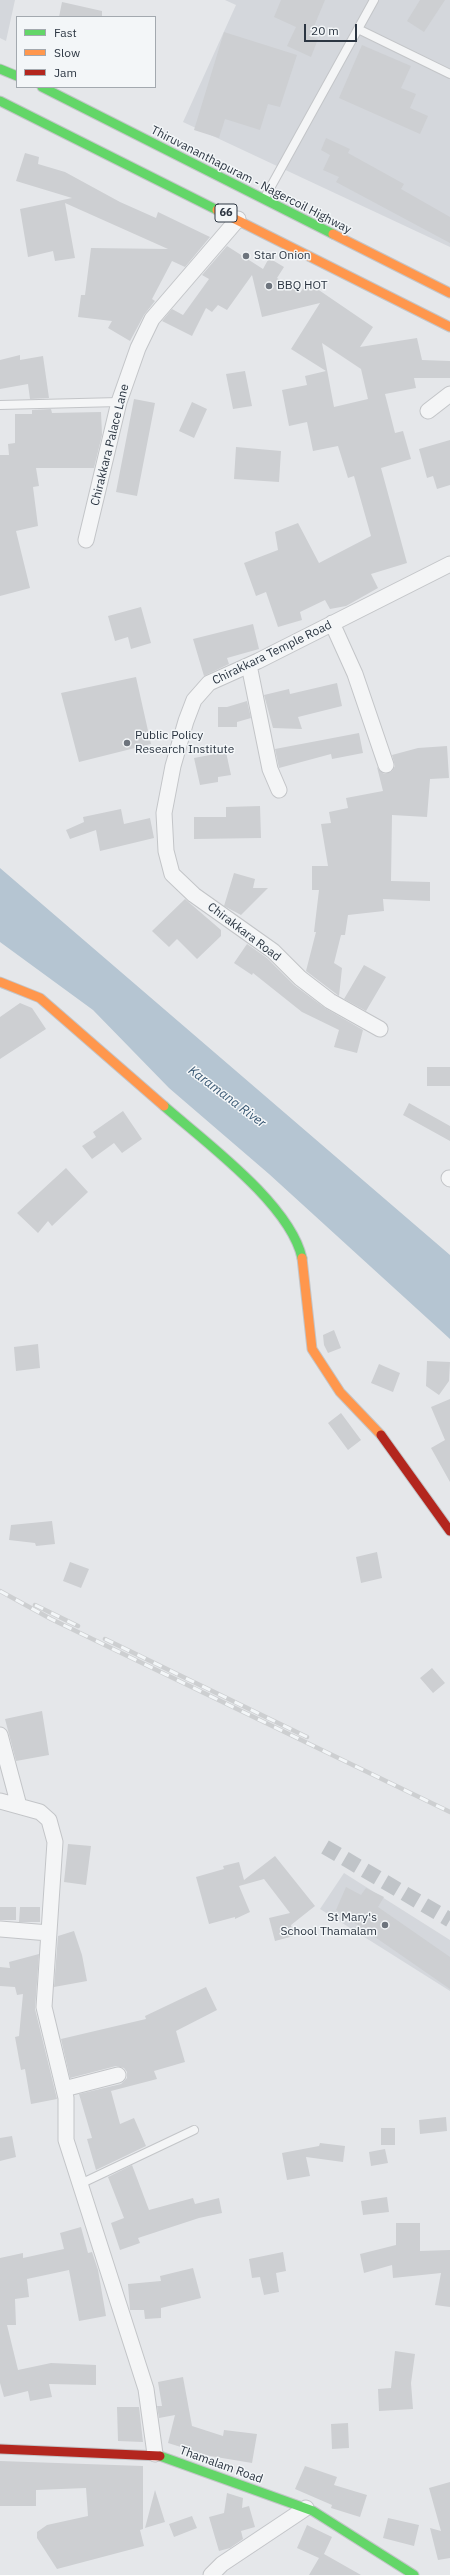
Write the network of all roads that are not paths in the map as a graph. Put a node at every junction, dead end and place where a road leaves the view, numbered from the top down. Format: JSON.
{"nodes":[{"id":1,"x":374,"y":0,"type":"edge"},
{"id":2,"x":358,"y":29,"type":"junction"},
{"id":3,"x":0,"y":68,"type":"edge"},
{"id":4,"x":450,"y":74,"type":"edge"},
{"id":5,"x":16,"y":76,"type":"edge"},
{"id":6,"x":44,"y":88,"type":"edge"},
{"id":7,"x":0,"y":101,"type":"edge"},
{"id":8,"x":263,"y":200,"type":"junction"},
{"id":9,"x":238,"y":219,"type":"junction"},
{"id":10,"x":450,"y":293,"type":"edge"},
{"id":11,"x":450,"y":327,"type":"edge"},
{"id":12,"x":450,"y":394,"type":"edge"},
{"id":13,"x":119,"y":402,"type":"junction"},
{"id":14,"x":0,"y":406,"type":"edge"},
{"id":15,"x":428,"y":411,"type":"dead end"},
{"id":16,"x":86,"y":540,"type":"dead end"},
{"id":17,"x":450,"y":564,"type":"edge"},
{"id":18,"x":332,"y":623,"type":"junction"},
{"id":19,"x":249,"y":665,"type":"junction"},
{"id":20,"x":386,"y":765,"type":"dead end"},
{"id":21,"x":279,"y":790,"type":"dead end"},
{"id":22,"x":166,"y":851,"type":"joint"},
{"id":23,"x":0,"y":982,"type":"edge"},
{"id":24,"x":380,"y":1029,"type":"dead end"},
{"id":25,"x":450,"y":1531,"type":"edge"},
{"id":26,"x":0,"y":1735,"type":"edge"},
{"id":27,"x":0,"y":1801,"type":"edge"},
{"id":28,"x":19,"y":1806,"type":"junction"},
{"id":29,"x":0,"y":1929,"type":"edge"},
{"id":30,"x":49,"y":1933,"type":"junction"},
{"id":31,"x":118,"y":2075,"type":"dead end"},
{"id":32,"x":64,"y":2089,"type":"junction"},
{"id":33,"x":194,"y":2130,"type":"dead end"},
{"id":34,"x":78,"y":2185,"type":"junction"},
{"id":35,"x":1,"y":2447,"type":"edge"},
{"id":36,"x":155,"y":2454,"type":"junction"},
{"id":37,"x":306,"y":2508,"type":"junction"},
{"id":38,"x":211,"y":2575,"type":"edge"},
{"id":39,"x":414,"y":2575,"type":"edge"}],
"edges":[{"from":1,"to":2,"type":"lane"},
{"from":2,"to":4,"type":"lane"},
{"from":2,"to":8,"type":"lane"},
{"from":3,"to":5,"type":"street"},
{"from":6,"to":8,"type":"street","name":"Thiruvananthapuram - Nagercoil Highway"},
{"from":7,"to":9,"type":"street","number":"66"},
{"from":8,"to":10,"type":"street","name":"Thiruvananthapuram - Nagercoil Highway"},
{"from":9,"to":11,"type":"street","number":"66"},
{"from":9,"to":13,"type":"street","name":"Chirakkara Palace Lane"},
{"from":12,"to":15,"type":"street"},
{"from":13,"to":14,"type":"lane"},
{"from":13,"to":16,"type":"street","name":"Chirakkara Palace Lane"},
{"from":17,"to":18,"type":"street","name":"Chirakkara Temple Road"},
{"from":18,"to":19,"type":"street","name":"Chirakkara Temple Road"},
{"from":18,"to":20,"type":"street"},
{"from":19,"to":21,"type":"street"},
{"from":19,"to":22,"type":"street","name":"Chirakkara Temple Road"},
{"from":22,"to":24,"type":"street","name":"Chirakkara Road"},
{"from":23,"to":25,"type":"street"},
{"from":26,"to":28,"type":"street"},
{"from":27,"to":28,"type":"street"},
{"from":28,"to":30,"type":"street"},
{"from":29,"to":30,"type":"street"},
{"from":30,"to":32,"type":"street"},
{"from":31,"to":32,"type":"street"},
{"from":32,"to":34,"type":"street"},
{"from":33,"to":34,"type":"lane"},
{"from":34,"to":36,"type":"street"},
{"from":35,"to":36,"type":"street","name":"Thamalam Road"},
{"from":36,"to":37,"type":"street","name":"Thamalam Road"},
{"from":37,"to":38,"type":"street"},
{"from":37,"to":39,"type":"street","name":"Thamalam Road"}]}
